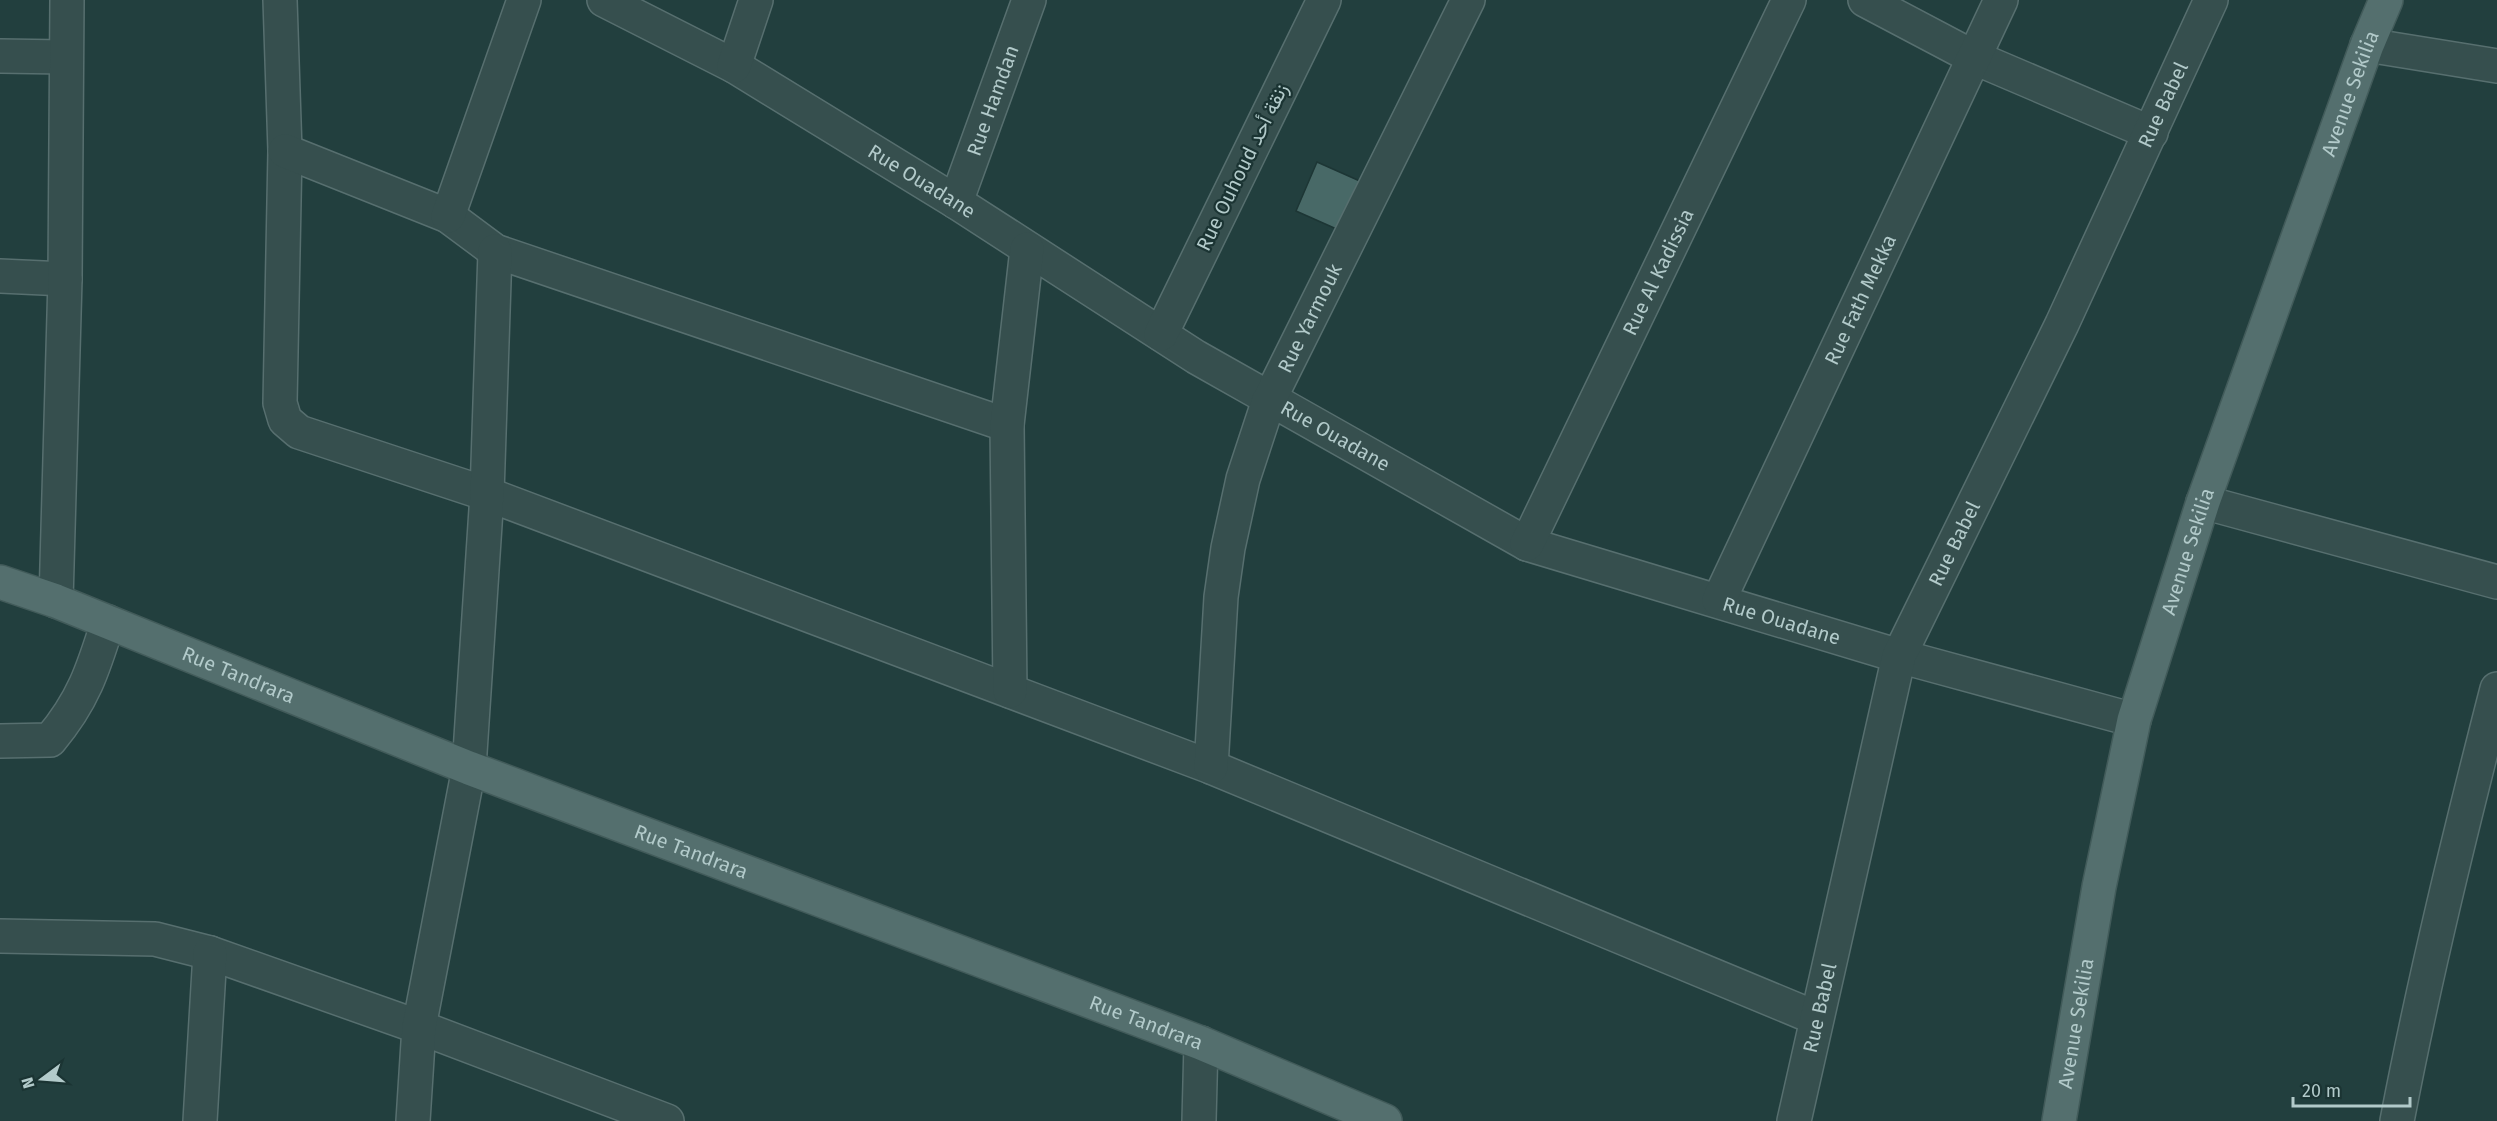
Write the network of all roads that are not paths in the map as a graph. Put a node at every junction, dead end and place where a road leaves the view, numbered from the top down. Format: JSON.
{"nodes":[{"id":1,"x":67,"y":0,"type":"edge"},
{"id":2,"x":280,"y":0,"type":"edge"},
{"id":3,"x":524,"y":0,"type":"edge"},
{"id":4,"x":604,"y":0,"type":"edge"},
{"id":5,"x":756,"y":0,"type":"edge"},
{"id":6,"x":1029,"y":0,"type":"edge"},
{"id":7,"x":1324,"y":0,"type":"edge"},
{"id":8,"x":1468,"y":0,"type":"edge"},
{"id":9,"x":1789,"y":0,"type":"edge"},
{"id":10,"x":1865,"y":0,"type":"edge"},
{"id":11,"x":2001,"y":0,"type":"edge"},
{"id":12,"x":2211,"y":0,"type":"edge"},
{"id":13,"x":2386,"y":0,"type":"edge"},
{"id":14,"x":2367,"y":45,"type":"junction"},
{"id":15,"x":0,"y":56,"type":"edge"},
{"id":16,"x":65,"y":57,"type":"junction"},
{"id":17,"x":1973,"y":57,"type":"junction"},
{"id":18,"x":734,"y":66,"type":"junction"},
{"id":19,"x":2497,"y":66,"type":"edge"},
{"id":20,"x":2151,"y":134,"type":"junction"},
{"id":21,"x":285,"y":151,"type":"junction"},
{"id":22,"x":957,"y":202,"type":"junction"},
{"id":23,"x":448,"y":216,"type":"junction"},
{"id":24,"x":1028,"y":249,"type":"junction"},
{"id":25,"x":495,"y":251,"type":"junction"},
{"id":26,"x":0,"y":276,"type":"edge"},
{"id":27,"x":65,"y":279,"type":"junction"},
{"id":28,"x":1161,"y":334,"type":"junction"},
{"id":29,"x":1269,"y":400,"type":"junction"},
{"id":30,"x":1007,"y":425,"type":"junction"},
{"id":31,"x":487,"y":494,"type":"junction"},
{"id":32,"x":2203,"y":502,"type":"junction"},
{"id":33,"x":1527,"y":544,"type":"junction"},
{"id":34,"x":0,"y":582,"type":"edge"},
{"id":35,"x":2497,"y":582,"type":"edge"},
{"id":36,"x":1719,"y":600,"type":"junction"},
{"id":37,"x":56,"y":601,"type":"junction"},
{"id":38,"x":108,"y":622,"type":"junction"},
{"id":39,"x":1899,"y":656,"type":"junction"},
{"id":40,"x":2497,"y":689,"type":"edge"},
{"id":41,"x":1010,"y":691,"type":"junction"},
{"id":42,"x":2134,"y":720,"type":"junction"},
{"id":43,"x":0,"y":741,"type":"edge"},
{"id":44,"x":1211,"y":767,"type":"junction"},
{"id":45,"x":469,"y":768,"type":"junction"},
{"id":46,"x":0,"y":936,"type":"edge"},
{"id":47,"x":210,"y":953,"type":"junction"},
{"id":48,"x":1816,"y":1018,"type":"junction"},
{"id":49,"x":419,"y":1027,"type":"junction"},
{"id":50,"x":1201,"y":1043,"type":"junction"},
{"id":51,"x":200,"y":1121,"type":"edge"},
{"id":52,"x":413,"y":1121,"type":"edge"},
{"id":53,"x":667,"y":1121,"type":"edge"},
{"id":54,"x":1199,"y":1121,"type":"edge"},
{"id":55,"x":1385,"y":1121,"type":"edge"},
{"id":56,"x":1794,"y":1121,"type":"edge"},
{"id":57,"x":2059,"y":1121,"type":"edge"},
{"id":58,"x":2397,"y":1121,"type":"edge"}],
"edges":[{"from":1,"to":16,"type":"street"},
{"from":2,"to":21,"type":"street"},
{"from":3,"to":23,"type":"street"},
{"from":4,"to":18,"type":"street","name":"Rue Ouadane"},
{"from":5,"to":18,"type":"street"},
{"from":6,"to":22,"type":"street","name":"Rue Hamdan"},
{"from":7,"to":28,"type":"street","name":"Rue Ouhoud زنقة أحد"},
{"from":8,"to":29,"type":"street","name":"Rue Yarmouk"},
{"from":9,"to":33,"type":"street","name":"Rue Al Kadissia"},
{"from":10,"to":17,"type":"street"},
{"from":11,"to":17,"type":"street","name":"Rue Fath Mekka"},
{"from":12,"to":20,"type":"street","name":"Rue Babel"},
{"from":13,"to":14,"type":"main road","name":"Avenue Sekilia"},
{"from":14,"to":19,"type":"street"},
{"from":14,"to":32,"type":"main road","name":"Avenue Sekilia"},
{"from":15,"to":16,"type":"street"},
{"from":16,"to":27,"type":"street"},
{"from":17,"to":20,"type":"street"},
{"from":17,"to":36,"type":"street","name":"Rue Fath Mekka"},
{"from":18,"to":22,"type":"street","name":"Rue Ouadane"},
{"from":20,"to":39,"type":"street","name":"Rue Babel"},
{"from":21,"to":23,"type":"street"},
{"from":21,"to":31,"type":"street"},
{"from":22,"to":24,"type":"street","name":"Rue Ouadane"},
{"from":23,"to":25,"type":"street"},
{"from":24,"to":28,"type":"street","name":"Rue Ouadane"},
{"from":24,"to":30,"type":"street"},
{"from":25,"to":30,"type":"street"},
{"from":25,"to":31,"type":"street"},
{"from":26,"to":27,"type":"street"},
{"from":27,"to":37,"type":"street"},
{"from":28,"to":29,"type":"street","name":"Rue Ouadane"},
{"from":29,"to":33,"type":"street","name":"Rue Ouadane"},
{"from":29,"to":44,"type":"street","name":"Rue Yarmouk"},
{"from":30,"to":41,"type":"street"},
{"from":31,"to":41,"type":"street"},
{"from":31,"to":45,"type":"street"},
{"from":32,"to":35,"type":"street"},
{"from":32,"to":42,"type":"main road","name":"Avenue Sekilia"},
{"from":33,"to":36,"type":"street","name":"Rue Ouadane"},
{"from":34,"to":37,"type":"main road","name":"Rue Tandrara"},
{"from":36,"to":39,"type":"street","name":"Rue Ouadane"},
{"from":37,"to":38,"type":"main road","name":"Rue Tandrara"},
{"from":38,"to":43,"type":"street"},
{"from":38,"to":45,"type":"main road","name":"Rue Tandrara"},
{"from":39,"to":42,"type":"street","name":"Rue Ouadane"},
{"from":39,"to":48,"type":"street","name":"Rue Babel"},
{"from":40,"to":58,"type":"street"},
{"from":41,"to":44,"type":"street"},
{"from":42,"to":57,"type":"main road","name":"Avenue Sekilia"},
{"from":44,"to":48,"type":"street"},
{"from":45,"to":49,"type":"street"},
{"from":45,"to":50,"type":"main road","name":"Rue Tandrara"},
{"from":46,"to":47,"type":"street"},
{"from":47,"to":49,"type":"street"},
{"from":47,"to":51,"type":"street"},
{"from":48,"to":56,"type":"street","name":"Rue Babel"},
{"from":49,"to":52,"type":"street"},
{"from":49,"to":53,"type":"street"},
{"from":50,"to":54,"type":"street"},
{"from":50,"to":55,"type":"main road","name":"Rue Tandrara"}]}
